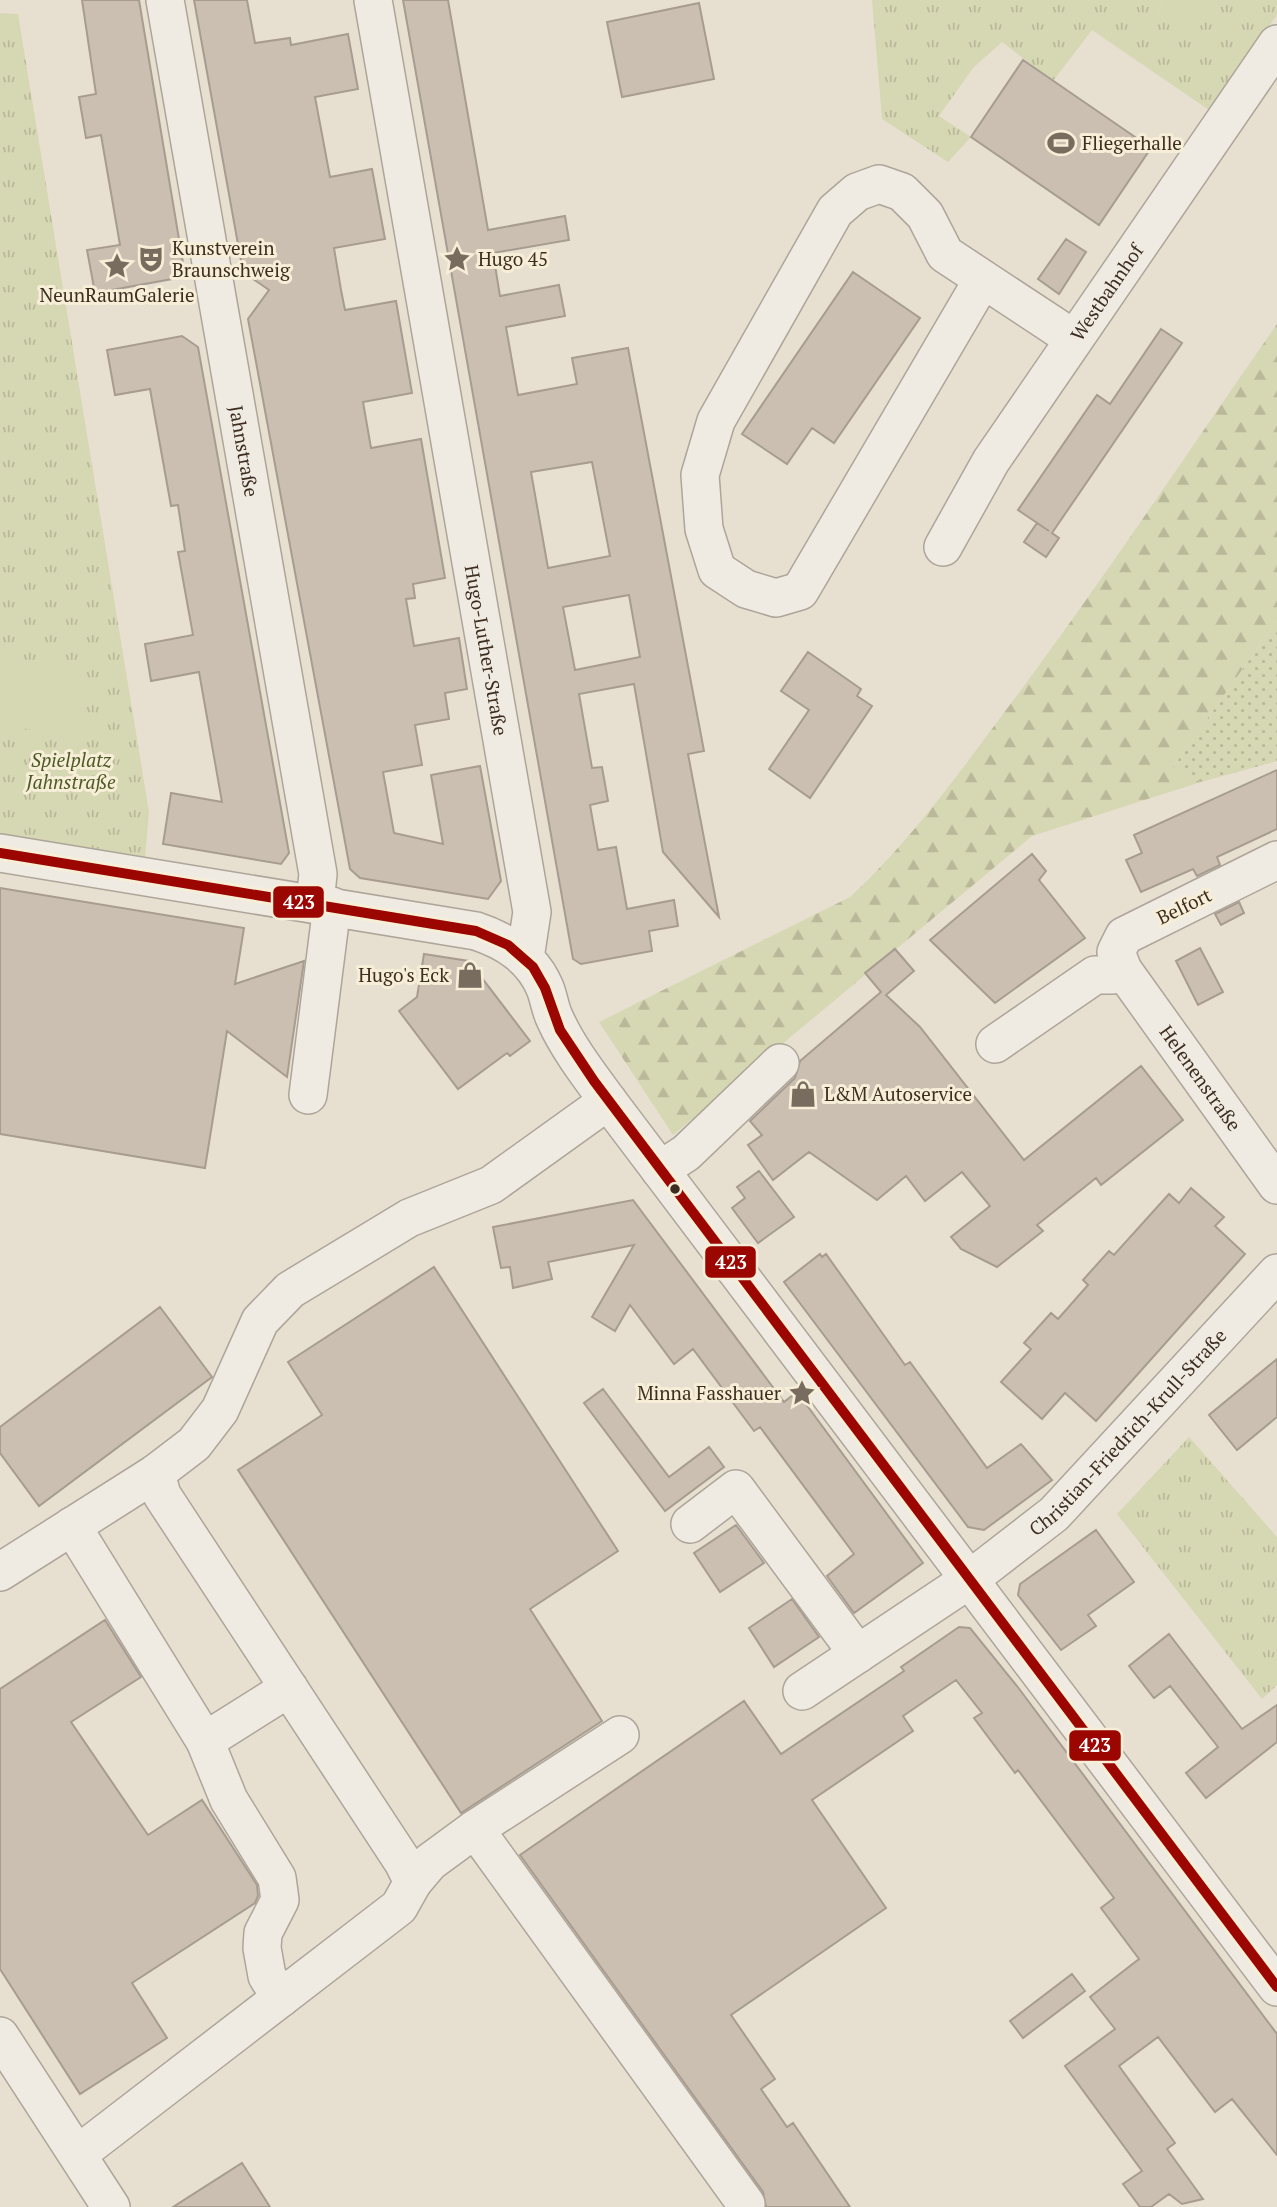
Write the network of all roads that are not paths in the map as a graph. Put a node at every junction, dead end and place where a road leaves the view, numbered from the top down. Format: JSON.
{"nodes":[{"id":1,"x":166,"y":0,"type":"edge"},
{"id":2,"x":373,"y":0,"type":"edge"},
{"id":3,"x":1277,"y":44,"type":"edge"},
{"id":4,"x":983,"y":279,"type":"junction"},
{"id":5,"x":1074,"y":339,"type":"junction"},
{"id":6,"x":943,"y":547,"type":"dead end"},
{"id":7,"x":0,"y":853,"type":"edge"},
{"id":8,"x":1277,"y":860,"type":"edge"},
{"id":9,"x":323,"y":904,"type":"junction"},
{"id":10,"x":525,"y":958,"type":"junction"},
{"id":11,"x":1123,"y":970,"type":"junction"},
{"id":12,"x":995,"y":1044,"type":"dead end"},
{"id":13,"x":780,"y":1063,"type":"dead end"},
{"id":14,"x":308,"y":1095,"type":"dead end"},
{"id":15,"x":608,"y":1101,"type":"junction"},
{"id":16,"x":660,"y":1170,"type":"junction"},
{"id":17,"x":1277,"y":1185,"type":"edge"},
{"id":18,"x":1277,"y":1273,"type":"edge"},
{"id":19,"x":156,"y":1473,"type":"junction"},
{"id":20,"x":690,"y":1524,"type":"dead end"},
{"id":21,"x":72,"y":1526,"type":"junction"},
{"id":22,"x":0,"y":1572,"type":"edge"},
{"id":23,"x":970,"y":1579,"type":"junction"},
{"id":24,"x":858,"y":1654,"type":"junction"},
{"id":25,"x":289,"y":1688,"type":"junction"},
{"id":26,"x":802,"y":1691,"type":"dead end"},
{"id":27,"x":620,"y":1735,"type":"dead end"},
{"id":28,"x":205,"y":1741,"type":"junction"},
{"id":29,"x":475,"y":1829,"type":"junction"},
{"id":30,"x":413,"y":1882,"type":"junction"},
{"id":31,"x":1277,"y":1987,"type":"edge"},
{"id":32,"x":281,"y":1998,"type":"junction"},
{"id":33,"x":0,"y":2036,"type":"edge"},
{"id":34,"x":78,"y":2154,"type":"junction"},
{"id":35,"x":746,"y":2204,"type":"dead end"},
{"id":36,"x":111,"y":2207,"type":"edge"}],
"edges":[{"from":1,"to":9,"type":"street","name":"Jahnstraße"},
{"from":2,"to":10,"type":"street","name":"Hugo-Luther-Straße"},
{"from":3,"to":5,"type":"street","name":"Westbahnhof"},
{"from":4,"to":4,"type":"street"},
{"from":4,"to":5,"type":"street"},
{"from":5,"to":6,"type":"street","name":"Westbahnhof"},
{"from":7,"to":9,"type":"street"},
{"from":8,"to":11,"type":"street","name":"Belfort"},
{"from":9,"to":10,"type":"street"},
{"from":9,"to":14,"type":"street","name":"Jahnstraße"},
{"from":10,"to":15,"type":"street"},
{"from":11,"to":12,"type":"street"},
{"from":11,"to":17,"type":"street","name":"Helenenstraße"},
{"from":13,"to":16,"type":"street"},
{"from":15,"to":16,"type":"street"},
{"from":15,"to":19,"type":"street"},
{"from":16,"to":23,"type":"street"},
{"from":18,"to":23,"type":"street","name":"Christian-Friedrich-Krull-Straße"},
{"from":19,"to":21,"type":"street"},
{"from":19,"to":25,"type":"street"},
{"from":20,"to":24,"type":"street"},
{"from":21,"to":22,"type":"street"},
{"from":21,"to":28,"type":"street"},
{"from":23,"to":24,"type":"street"},
{"from":23,"to":31,"type":"street"},
{"from":24,"to":26,"type":"street"},
{"from":25,"to":28,"type":"street"},
{"from":25,"to":30,"type":"street"},
{"from":27,"to":29,"type":"street"},
{"from":28,"to":32,"type":"street"},
{"from":29,"to":30,"type":"street"},
{"from":29,"to":35,"type":"street"},
{"from":30,"to":32,"type":"street"},
{"from":32,"to":34,"type":"street"},
{"from":33,"to":34,"type":"street"},
{"from":34,"to":36,"type":"street"}]}
